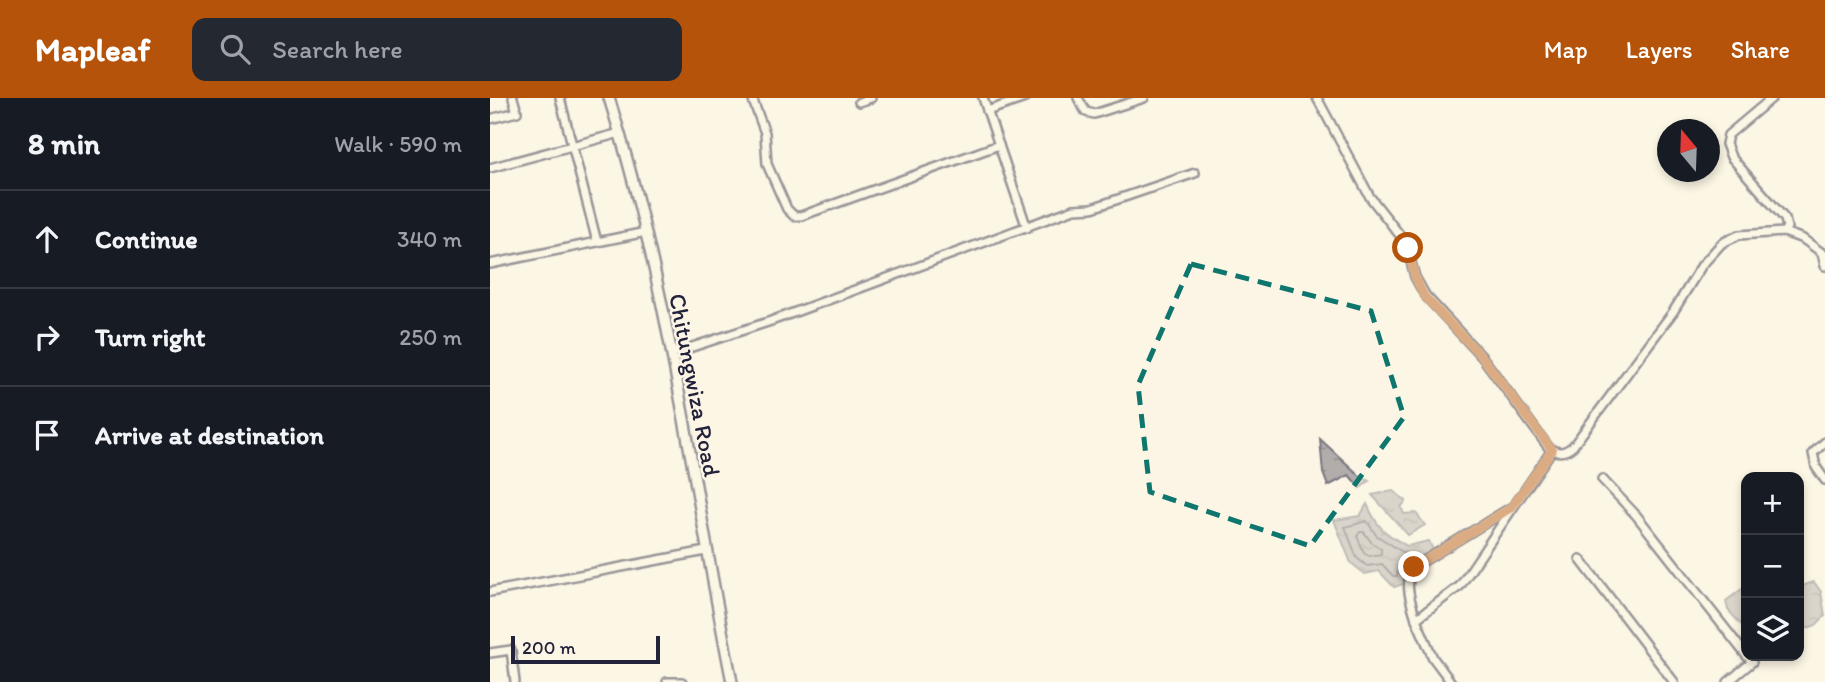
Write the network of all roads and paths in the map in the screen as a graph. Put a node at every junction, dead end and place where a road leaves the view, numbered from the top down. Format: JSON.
{"nodes":[{"id":1,"x":513,"y":98,"type":"edge"},
{"id":2,"x":560,"y":98,"type":"edge"},
{"id":3,"x":609,"y":98,"type":"edge"},
{"id":4,"x":752,"y":98,"type":"edge"},
{"id":5,"x":871,"y":98,"type":"edge"},
{"id":6,"x":983,"y":98,"type":"edge"},
{"id":7,"x":1025,"y":98,"type":"edge"},
{"id":8,"x":1078,"y":98,"type":"edge"},
{"id":9,"x":1144,"y":98,"type":"edge"},
{"id":10,"x":1317,"y":98,"type":"edge"},
{"id":11,"x":1772,"y":98,"type":"edge"},
{"id":12,"x":859,"y":102,"type":"dead end"},
{"id":13,"x":987,"y":111,"type":"junction"},
{"id":14,"x":490,"y":120,"type":"edge"},
{"id":15,"x":620,"y":133,"type":"junction"},
{"id":16,"x":999,"y":145,"type":"junction"},
{"id":17,"x":573,"y":147,"type":"junction"},
{"id":18,"x":490,"y":168,"type":"edge"},
{"id":19,"x":1195,"y":173,"type":"dead end"},
{"id":20,"x":1027,"y":228,"type":"junction"},
{"id":21,"x":646,"y":232,"type":"junction"},
{"id":22,"x":1784,"y":232,"type":"junction"},
{"id":23,"x":597,"y":242,"type":"junction"},
{"id":24,"x":1824,"y":254,"type":"edge"},
{"id":25,"x":490,"y":264,"type":"edge"},
{"id":26,"x":1825,"y":266,"type":"edge"},
{"id":27,"x":671,"y":354,"type":"junction"},
{"id":28,"x":1825,"y":442,"type":"edge"},
{"id":29,"x":1552,"y":450,"type":"junction"},
{"id":30,"x":1602,"y":479,"type":"dead end"},
{"id":31,"x":1825,"y":480,"type":"edge"},
{"id":32,"x":1512,"y":507,"type":"junction"},
{"id":33,"x":706,"y":551,"type":"junction"},
{"id":34,"x":1580,"y":559,"type":"dead end"},
{"id":35,"x":490,"y":592,"type":"edge"},
{"id":36,"x":1416,"y":619,"type":"junction"},
{"id":37,"x":1741,"y":649,"type":"edge"},
{"id":38,"x":490,"y":653,"type":"edge"},
{"id":39,"x":1751,"y":661,"type":"edge"},
{"id":40,"x":515,"y":682,"type":"edge"},
{"id":41,"x":667,"y":682,"type":"edge"},
{"id":42,"x":682,"y":682,"type":"edge"},
{"id":43,"x":732,"y":682,"type":"edge"},
{"id":44,"x":1451,"y":682,"type":"edge"},
{"id":45,"x":1674,"y":682,"type":"edge"},
{"id":46,"x":1728,"y":682,"type":"edge"}],
"edges":[{"from":1,"to":14,"type":"street"},
{"from":2,"to":17,"type":"street"},
{"from":3,"to":15,"type":"main road","name":"Chitungwiza Road"},
{"from":4,"to":16,"type":"street"},
{"from":5,"to":12,"type":"street"},
{"from":6,"to":13,"type":"street"},
{"from":7,"to":13,"type":"street"},
{"from":8,"to":9,"type":"street"},
{"from":10,"to":29,"type":"street"},
{"from":11,"to":22,"type":"street"},
{"from":13,"to":16,"type":"street"},
{"from":15,"to":17,"type":"street"},
{"from":15,"to":21,"type":"main road","name":"Chitungwiza Road"},
{"from":16,"to":20,"type":"street"},
{"from":17,"to":18,"type":"street"},
{"from":17,"to":23,"type":"street"},
{"from":19,"to":20,"type":"street"},
{"from":20,"to":27,"type":"street"},
{"from":21,"to":23,"type":"street"},
{"from":21,"to":27,"type":"main road","name":"Chitungwiza Road"},
{"from":22,"to":24,"type":"street"},
{"from":22,"to":29,"type":"street"},
{"from":23,"to":25,"type":"street"},
{"from":24,"to":26,"type":"street"},
{"from":27,"to":33,"type":"main road","name":"Chitungwiza Road"},
{"from":28,"to":31,"type":"street"},
{"from":29,"to":32,"type":"street"},
{"from":30,"to":37,"type":"street"},
{"from":32,"to":36,"type":"street"},
{"from":32,"to":36,"type":"street"},
{"from":33,"to":35,"type":"street"},
{"from":33,"to":43,"type":"main road","name":"Chitungwiza Road"},
{"from":34,"to":45,"type":"street"},
{"from":36,"to":44,"type":"street"},
{"from":38,"to":40,"type":"street"},
{"from":39,"to":46,"type":"street"},
{"from":41,"to":42,"type":"street"}]}
